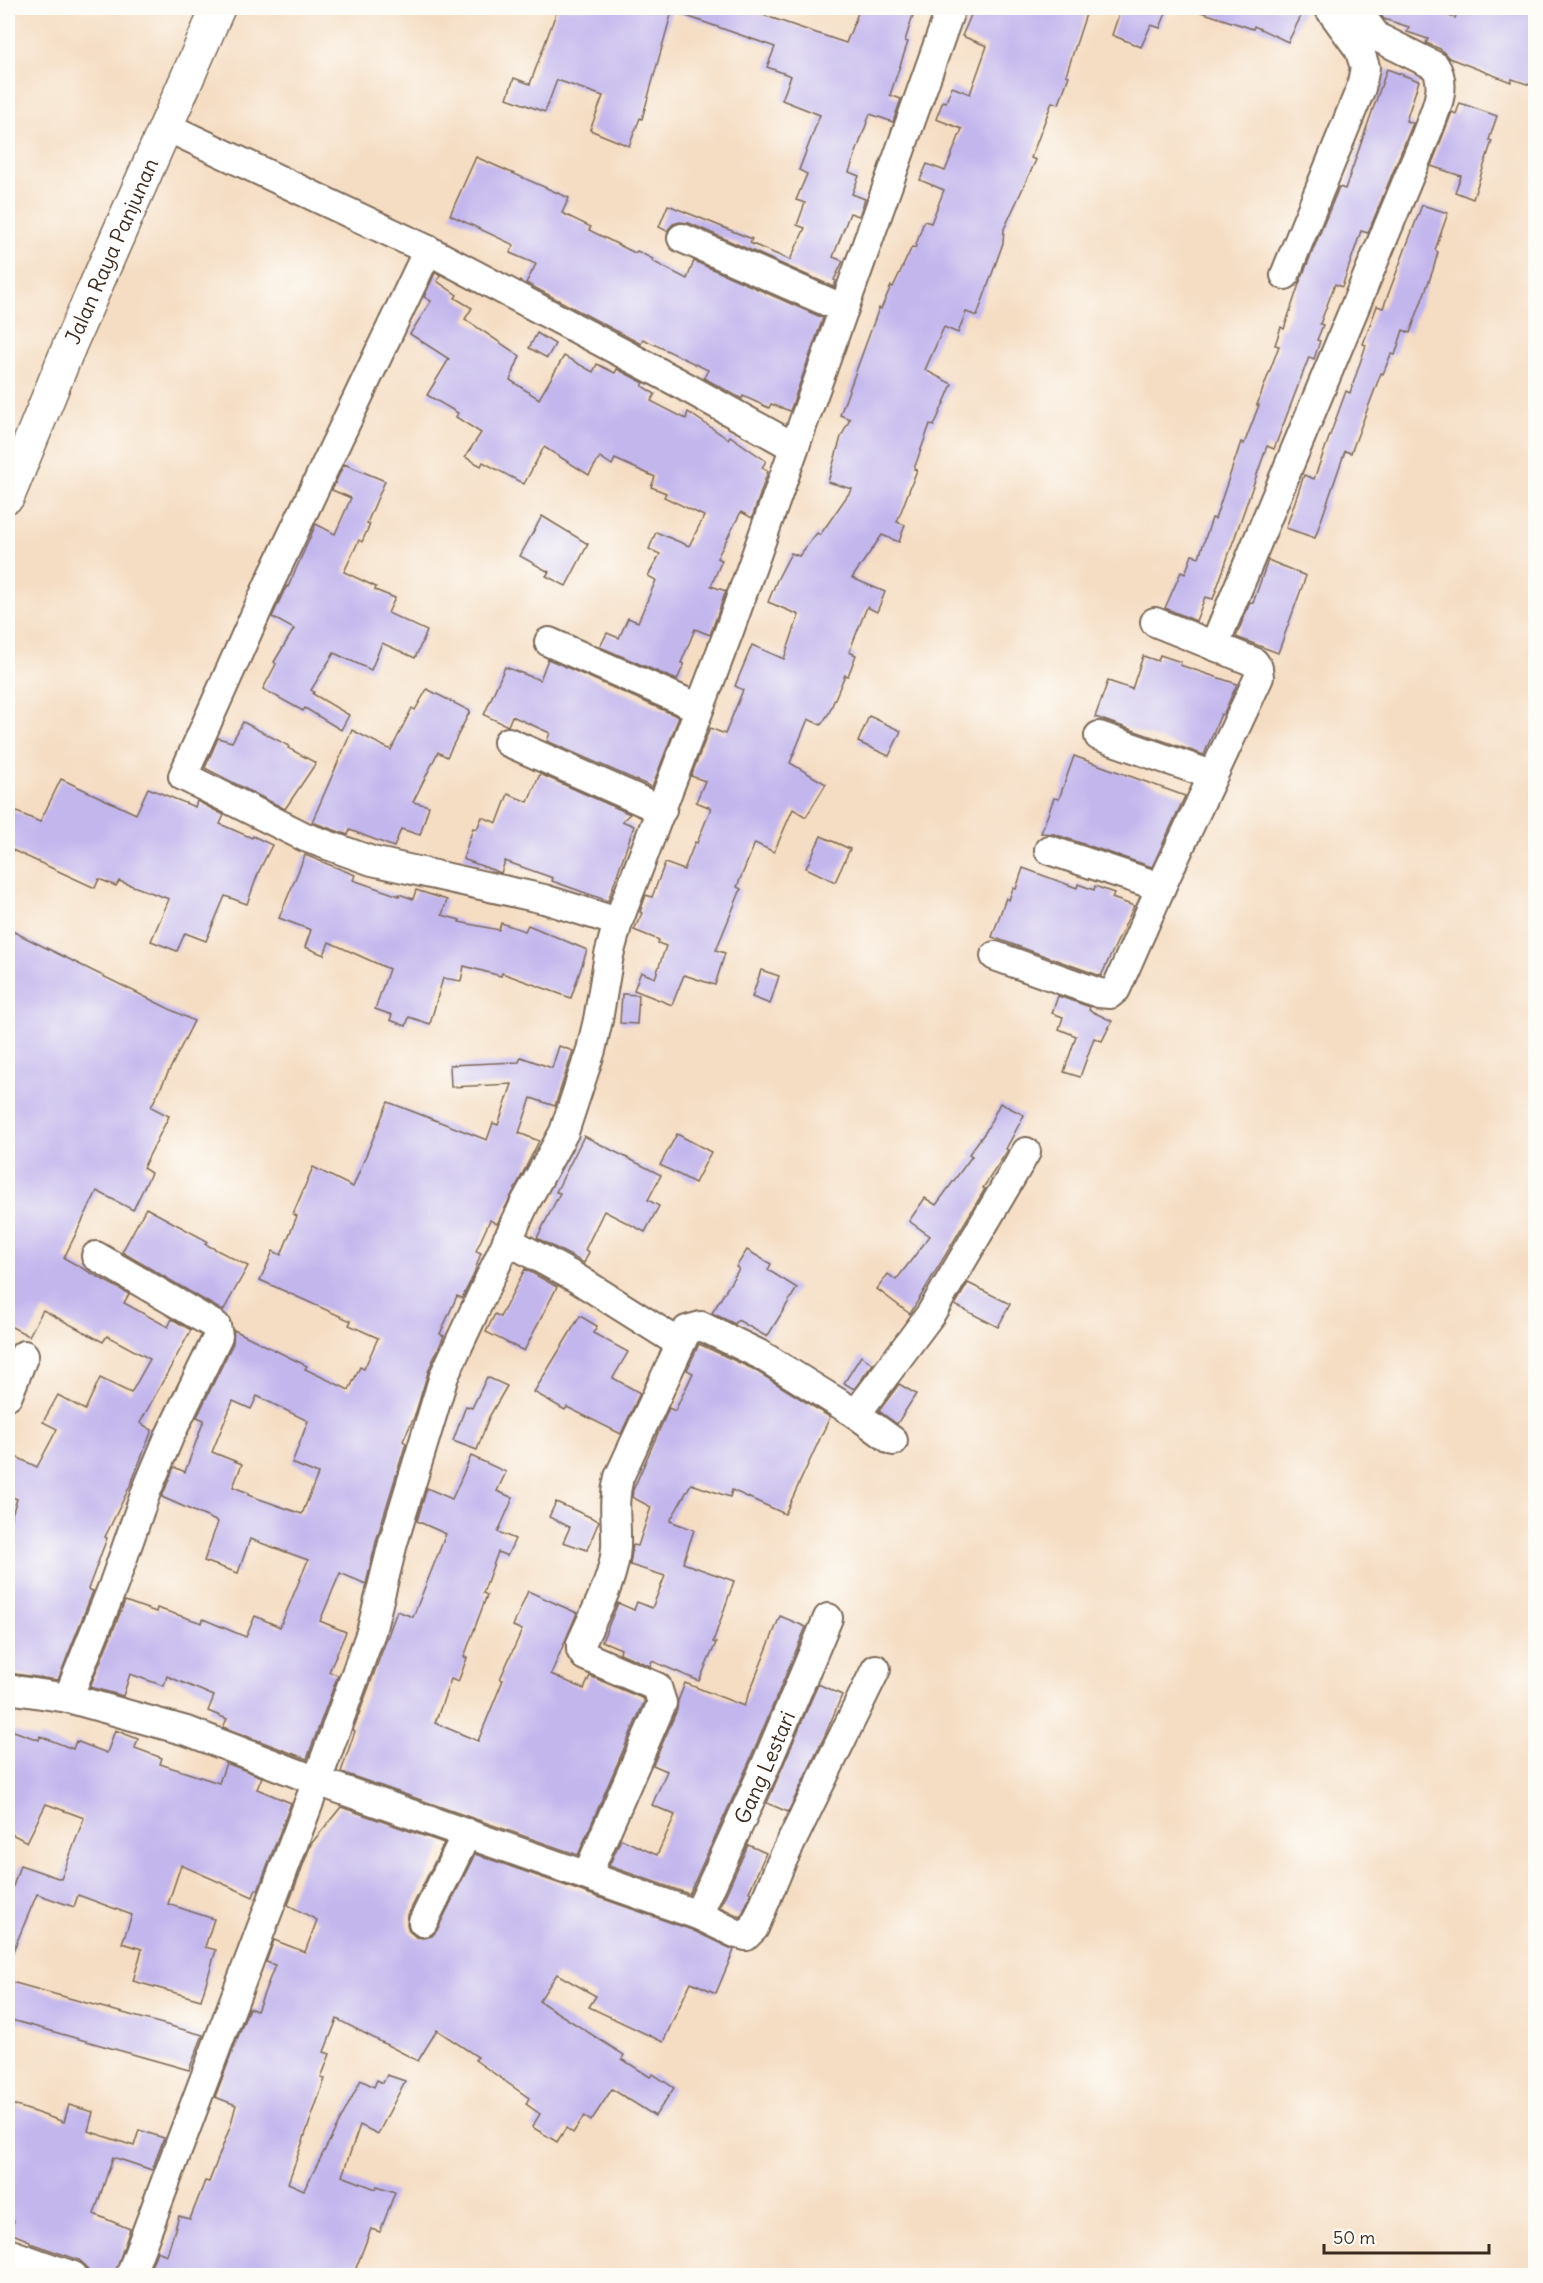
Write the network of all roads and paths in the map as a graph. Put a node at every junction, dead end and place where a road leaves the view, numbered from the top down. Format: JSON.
{"nodes":[{"id":1,"x":218,"y":8,"type":"edge"},
{"id":2,"x":951,"y":8,"type":"edge"},
{"id":3,"x":1329,"y":8,"type":"edge"},
{"id":4,"x":1355,"y":8,"type":"edge"},
{"id":5,"x":167,"y":127,"type":"junction"},
{"id":6,"x":682,"y":238,"type":"dead end"},
{"id":7,"x":428,"y":250,"type":"junction"},
{"id":8,"x":1285,"y":275,"type":"dead end"},
{"id":9,"x":844,"y":309,"type":"junction"},
{"id":10,"x":794,"y":447,"type":"junction"},
{"id":11,"x":8,"y":496,"type":"edge"},
{"id":12,"x":1155,"y":622,"type":"dead end"},
{"id":13,"x":549,"y":642,"type":"dead end"},
{"id":14,"x":1214,"y":646,"type":"junction"},
{"id":15,"x":699,"y":708,"type":"junction"},
{"id":16,"x":1099,"y":736,"type":"dead end"},
{"id":17,"x":508,"y":742,"type":"dead end"},
{"id":18,"x":1212,"y":775,"type":"junction"},
{"id":19,"x":662,"y":810,"type":"junction"},
{"id":20,"x":1049,"y":850,"type":"dead end"},
{"id":21,"x":1161,"y":887,"type":"junction"},
{"id":22,"x":618,"y":922,"type":"junction"},
{"id":23,"x":995,"y":956,"type":"dead end"},
{"id":24,"x":1026,"y":1152,"type":"dead end"},
{"id":25,"x":507,"y":1240,"type":"junction"},
{"id":26,"x":96,"y":1256,"type":"dead end"},
{"id":27,"x":679,"y":1343,"type":"junction"},
{"id":28,"x":24,"y":1355,"type":"dead end"},
{"id":29,"x":8,"y":1395,"type":"edge"},
{"id":30,"x":856,"y":1414,"type":"junction"},
{"id":31,"x":893,"y":1441,"type":"dead end"},
{"id":32,"x":828,"y":1618,"type":"dead end"},
{"id":33,"x":876,"y":1669,"type":"dead end"},
{"id":34,"x":8,"y":1689,"type":"edge"},
{"id":35,"x":68,"y":1698,"type":"junction"},
{"id":36,"x":317,"y":1781,"type":"junction"},
{"id":37,"x":467,"y":1833,"type":"junction"},
{"id":38,"x":587,"y":1875,"type":"junction"},
{"id":39,"x":698,"y":1915,"type":"junction"},
{"id":40,"x":423,"y":1922,"type":"dead end"},
{"id":41,"x":8,"y":2253,"type":"edge"},
{"id":42,"x":73,"y":2276,"type":"edge"},
{"id":43,"x":130,"y":2276,"type":"edge"}],
"edges":[{"from":1,"to":5,"type":"main road","name":"Jalan Raya Panjunan"},
{"from":2,"to":9,"type":"street"},
{"from":3,"to":8,"type":"street"},
{"from":4,"to":14,"type":"street"},
{"from":5,"to":7,"type":"street"},
{"from":5,"to":11,"type":"main road","name":"Jalan Raya Panjunan"},
{"from":6,"to":9,"type":"street"},
{"from":7,"to":10,"type":"street"},
{"from":7,"to":22,"type":"street"},
{"from":9,"to":10,"type":"street"},
{"from":10,"to":15,"type":"street"},
{"from":12,"to":14,"type":"street"},
{"from":13,"to":15,"type":"street"},
{"from":14,"to":18,"type":"street"},
{"from":15,"to":19,"type":"street"},
{"from":16,"to":18,"type":"street"},
{"from":17,"to":19,"type":"street"},
{"from":18,"to":21,"type":"street"},
{"from":19,"to":22,"type":"street"},
{"from":20,"to":21,"type":"street"},
{"from":21,"to":23,"type":"street"},
{"from":22,"to":25,"type":"street"},
{"from":24,"to":30,"type":"street"},
{"from":25,"to":27,"type":"street"},
{"from":25,"to":36,"type":"street"},
{"from":26,"to":35,"type":"street"},
{"from":27,"to":30,"type":"street"},
{"from":27,"to":38,"type":"street"},
{"from":28,"to":29,"type":"street"},
{"from":30,"to":31,"type":"street"},
{"from":32,"to":39,"type":"street","name":"Gang Lestari"},
{"from":33,"to":39,"type":"street"},
{"from":34,"to":35,"type":"street"},
{"from":35,"to":36,"type":"street"},
{"from":36,"to":37,"type":"street"},
{"from":36,"to":43,"type":"street"},
{"from":37,"to":38,"type":"street"},
{"from":37,"to":40,"type":"street"},
{"from":38,"to":39,"type":"street"},
{"from":41,"to":42,"type":"street"}]}
